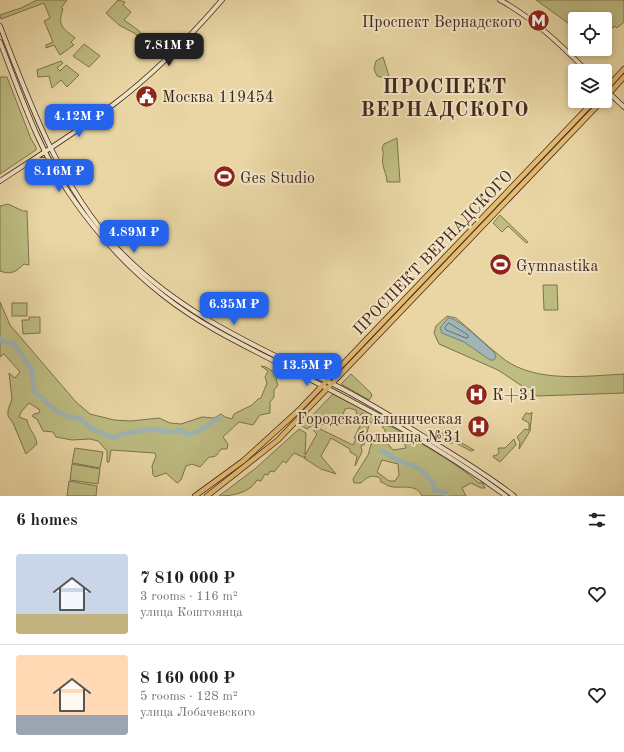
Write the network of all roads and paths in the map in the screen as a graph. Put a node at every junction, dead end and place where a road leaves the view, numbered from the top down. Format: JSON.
{"nodes":[{"id":1,"x":222,"y":0,"type":"edge"},
{"id":2,"x":500,"y":0,"type":"edge"},
{"id":3,"x":0,"y":26,"type":"edge"},
{"id":4,"x":0,"y":42,"type":"edge"},
{"id":5,"x":580,"y":64,"type":"edge"},
{"id":6,"x":624,"y":69,"type":"edge"},
{"id":7,"x":624,"y":77,"type":"edge"},
{"id":8,"x":612,"y":82,"type":"edge"},
{"id":9,"x":612,"y":91,"type":"edge"},
{"id":10,"x":612,"y":95,"type":"edge"},
{"id":11,"x":624,"y":107,"type":"edge"},
{"id":12,"x":587,"y":108,"type":"edge"},
{"id":13,"x":595,"y":108,"type":"edge"},
{"id":14,"x":50,"y":148,"type":"junction"},
{"id":15,"x":44,"y":152,"type":"junction"},
{"id":16,"x":31,"y":161,"type":"junction"},
{"id":17,"x":52,"y":166,"type":"junction"},
{"id":18,"x":0,"y":181,"type":"edge"},
{"id":19,"x":326,"y":381,"type":"junction"},
{"id":20,"x":333,"y":384,"type":"junction"},
{"id":21,"x":322,"y":386,"type":"junction"},
{"id":22,"x":328,"y":389,"type":"junction"},
{"id":23,"x":195,"y":496,"type":"edge"},
{"id":24,"x":207,"y":496,"type":"edge"},
{"id":25,"x":506,"y":496,"type":"edge"},
{"id":26,"x":514,"y":496,"type":"edge"}],
"edges":[{"from":1,"to":14,"type":"main road"},
{"from":2,"to":5,"type":"main road"},
{"from":3,"to":14,"type":"main road"},
{"from":4,"to":15,"type":"main road"},
{"from":6,"to":8,"type":"main road"},
{"from":7,"to":9,"type":"main road"},
{"from":10,"to":11,"type":"main road"},
{"from":12,"to":19,"type":"main road","name":"ПРОСПЕКТ ВЕРНАДСКОГО"},
{"from":13,"to":20,"type":"main road","name":"ПРОСПЕКТ ВЕРНАДСКОГО"},
{"from":14,"to":15,"type":"main road"},
{"from":14,"to":19,"type":"main road"},
{"from":15,"to":16,"type":"main road"},
{"from":15,"to":17,"type":"main road"},
{"from":16,"to":17,"type":"main road"},
{"from":16,"to":18,"type":"main road"},
{"from":17,"to":21,"type":"main road"},
{"from":19,"to":20,"type":"main road"},
{"from":19,"to":21,"type":"main road","name":"ПРОСПЕКТ ВЕРНАДСКОГО"},
{"from":20,"to":22,"type":"main road","name":"ПРОСПЕКТ ВЕРНАДСКОГО"},
{"from":20,"to":26,"type":"main road"},
{"from":21,"to":22,"type":"main road"},
{"from":21,"to":23,"type":"main road","name":"ПРОСПЕКТ ВЕРНАДСКОГО"},
{"from":22,"to":24,"type":"main road","name":"ПРОСПЕКТ ВЕРНАДСКОГО"},
{"from":22,"to":25,"type":"main road"}]}
